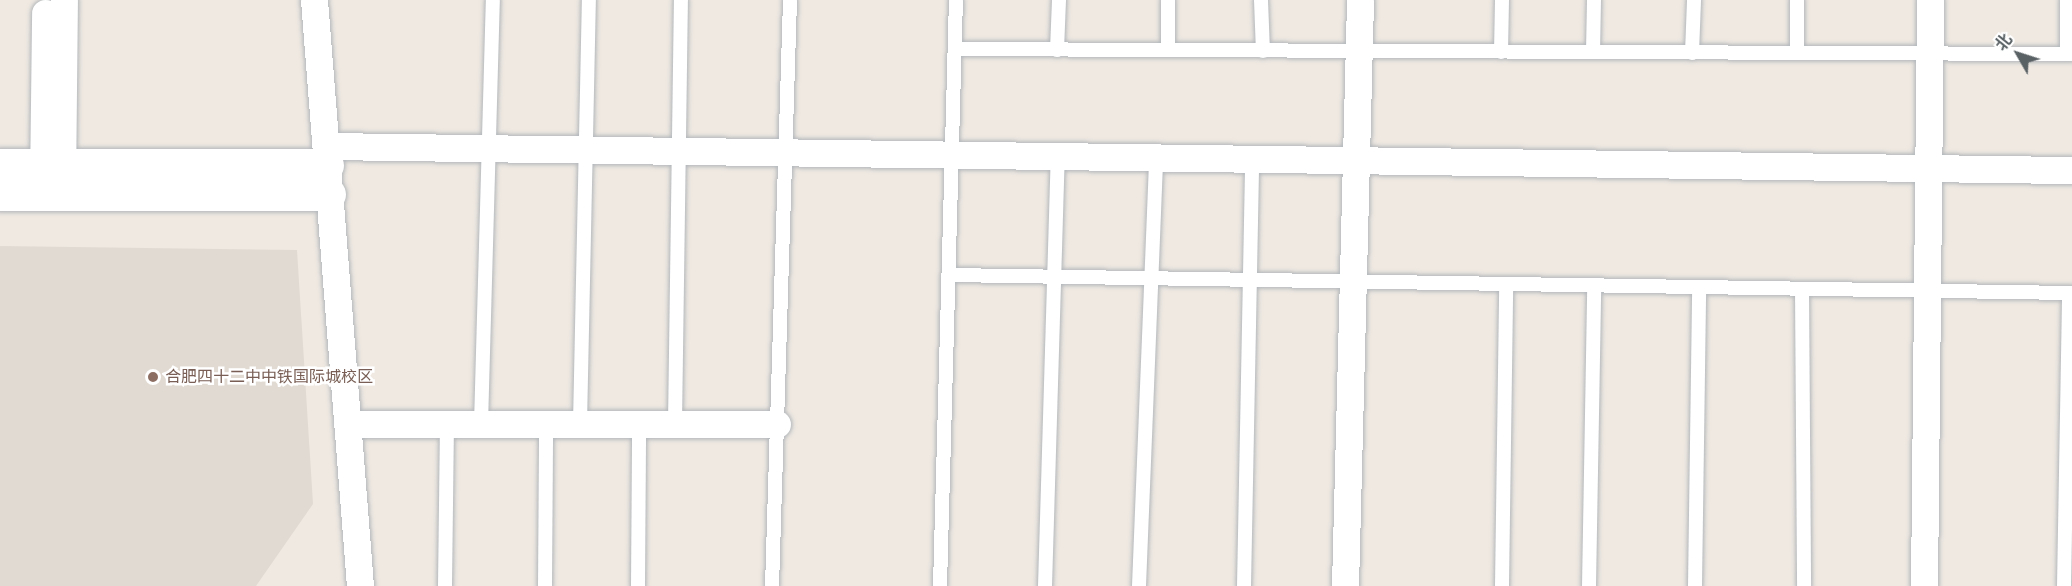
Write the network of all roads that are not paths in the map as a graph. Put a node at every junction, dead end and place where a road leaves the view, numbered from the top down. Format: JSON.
{"nodes":[{"id":1,"x":45,"y":0,"type":"edge"},
{"id":2,"x":64,"y":0,"type":"edge"},
{"id":3,"x":314,"y":0,"type":"edge"},
{"id":4,"x":493,"y":0,"type":"edge"},
{"id":5,"x":589,"y":0,"type":"edge"},
{"id":6,"x":681,"y":0,"type":"edge"},
{"id":7,"x":790,"y":0,"type":"edge"},
{"id":8,"x":956,"y":0,"type":"edge"},
{"id":9,"x":1059,"y":0,"type":"edge"},
{"id":10,"x":1168,"y":0,"type":"edge"},
{"id":11,"x":1261,"y":0,"type":"edge"},
{"id":12,"x":1360,"y":0,"type":"edge"},
{"id":13,"x":1502,"y":0,"type":"edge"},
{"id":14,"x":1594,"y":0,"type":"edge"},
{"id":15,"x":1694,"y":0,"type":"edge"},
{"id":16,"x":1797,"y":0,"type":"edge"},
{"id":17,"x":1930,"y":0,"type":"edge"},
{"id":18,"x":2067,"y":0,"type":"edge"},
{"id":19,"x":955,"y":49,"type":"junction"},
{"id":20,"x":1057,"y":50,"type":"junction"},
{"id":21,"x":1168,"y":50,"type":"junction"},
{"id":22,"x":1263,"y":51,"type":"junction"},
{"id":23,"x":1359,"y":51,"type":"junction"},
{"id":24,"x":1501,"y":52,"type":"junction"},
{"id":25,"x":1593,"y":52,"type":"junction"},
{"id":26,"x":1692,"y":53,"type":"junction"},
{"id":27,"x":1797,"y":53,"type":"junction"},
{"id":28,"x":1930,"y":54,"type":"junction"},
{"id":29,"x":2069,"y":54,"type":"edge"},
{"id":30,"x":489,"y":148,"type":"junction"},
{"id":31,"x":586,"y":150,"type":"junction"},
{"id":32,"x":679,"y":151,"type":"junction"},
{"id":33,"x":785,"y":152,"type":"junction"},
{"id":34,"x":952,"y":155,"type":"junction"},
{"id":35,"x":1058,"y":156,"type":"junction"},
{"id":36,"x":1156,"y":158,"type":"junction"},
{"id":37,"x":1252,"y":159,"type":"junction"},
{"id":38,"x":1356,"y":160,"type":"junction"},
{"id":39,"x":0,"y":165,"type":"edge"},
{"id":40,"x":327,"y":168,"type":"junction"},
{"id":41,"x":1928,"y":168,"type":"junction"},
{"id":42,"x":2072,"y":170,"type":"edge"},
{"id":43,"x":52,"y":180,"type":"junction"},
{"id":44,"x":0,"y":194,"type":"edge"},
{"id":45,"x":949,"y":276,"type":"junction"},
{"id":46,"x":1054,"y":277,"type":"junction"},
{"id":47,"x":1151,"y":279,"type":"junction"},
{"id":48,"x":1250,"y":280,"type":"junction"},
{"id":49,"x":1353,"y":282,"type":"junction"},
{"id":50,"x":1506,"y":284,"type":"junction"},
{"id":51,"x":1594,"y":286,"type":"junction"},
{"id":52,"x":1699,"y":287,"type":"junction"},
{"id":53,"x":1802,"y":289,"type":"junction"},
{"id":54,"x":1927,"y":291,"type":"junction"},
{"id":55,"x":2070,"y":293,"type":"edge"},
{"id":56,"x":348,"y":424,"type":"junction"},
{"id":57,"x":447,"y":424,"type":"junction"},
{"id":58,"x":481,"y":424,"type":"junction"},
{"id":59,"x":546,"y":424,"type":"junction"},
{"id":60,"x":580,"y":424,"type":"junction"},
{"id":61,"x":639,"y":424,"type":"junction"},
{"id":62,"x":675,"y":424,"type":"junction"},
{"id":63,"x":777,"y":424,"type":"junction"},
{"id":64,"x":360,"y":586,"type":"edge"},
{"id":65,"x":445,"y":586,"type":"edge"},
{"id":66,"x":545,"y":586,"type":"edge"},
{"id":67,"x":639,"y":586,"type":"edge"},
{"id":68,"x":772,"y":586,"type":"edge"},
{"id":69,"x":940,"y":586,"type":"edge"},
{"id":70,"x":1045,"y":586,"type":"edge"},
{"id":71,"x":1139,"y":586,"type":"edge"},
{"id":72,"x":1244,"y":586,"type":"edge"},
{"id":73,"x":1346,"y":586,"type":"edge"},
{"id":74,"x":1502,"y":586,"type":"edge"},
{"id":75,"x":1589,"y":586,"type":"edge"},
{"id":76,"x":1695,"y":586,"type":"edge"},
{"id":77,"x":1804,"y":586,"type":"edge"},
{"id":78,"x":1924,"y":586,"type":"edge"},
{"id":79,"x":2064,"y":586,"type":"edge"}],
"edges":[{"from":1,"to":43,"type":"street"},
{"from":2,"to":43,"type":"street"},
{"from":3,"to":40,"type":"street"},
{"from":4,"to":30,"type":"lane"},
{"from":5,"to":31,"type":"lane"},
{"from":6,"to":32,"type":"lane"},
{"from":7,"to":33,"type":"lane"},
{"from":8,"to":19,"type":"lane"},
{"from":9,"to":20,"type":"lane"},
{"from":10,"to":21,"type":"lane"},
{"from":11,"to":22,"type":"lane"},
{"from":12,"to":23,"type":"street"},
{"from":13,"to":24,"type":"lane"},
{"from":14,"to":25,"type":"lane"},
{"from":15,"to":26,"type":"lane"},
{"from":16,"to":27,"type":"lane"},
{"from":17,"to":28,"type":"street"},
{"from":18,"to":29,"type":"lane"},
{"from":19,"to":20,"type":"lane"},
{"from":19,"to":34,"type":"lane"},
{"from":20,"to":21,"type":"lane"},
{"from":21,"to":22,"type":"lane"},
{"from":22,"to":23,"type":"lane"},
{"from":23,"to":24,"type":"lane"},
{"from":23,"to":38,"type":"street"},
{"from":24,"to":25,"type":"lane"},
{"from":25,"to":26,"type":"lane"},
{"from":26,"to":27,"type":"lane"},
{"from":27,"to":28,"type":"lane"},
{"from":28,"to":29,"type":"lane"},
{"from":28,"to":41,"type":"street"},
{"from":30,"to":31,"type":"street"},
{"from":30,"to":40,"type":"street"},
{"from":30,"to":58,"type":"lane"},
{"from":31,"to":32,"type":"street"},
{"from":31,"to":60,"type":"lane"},
{"from":32,"to":33,"type":"street"},
{"from":32,"to":62,"type":"lane"},
{"from":33,"to":34,"type":"street"},
{"from":33,"to":63,"type":"lane"},
{"from":34,"to":35,"type":"street"},
{"from":34,"to":45,"type":"lane"},
{"from":35,"to":36,"type":"street"},
{"from":35,"to":46,"type":"lane"},
{"from":36,"to":37,"type":"street"},
{"from":36,"to":47,"type":"lane"},
{"from":37,"to":38,"type":"street"},
{"from":37,"to":48,"type":"lane"},
{"from":38,"to":41,"type":"street"},
{"from":38,"to":49,"type":"street"},
{"from":39,"to":43,"type":"street"},
{"from":40,"to":43,"type":"street"},
{"from":40,"to":56,"type":"street"},
{"from":41,"to":42,"type":"street"},
{"from":41,"to":54,"type":"street"},
{"from":43,"to":44,"type":"street"},
{"from":45,"to":46,"type":"lane"},
{"from":45,"to":69,"type":"lane"},
{"from":46,"to":47,"type":"lane"},
{"from":46,"to":70,"type":"lane"},
{"from":47,"to":48,"type":"lane"},
{"from":47,"to":71,"type":"lane"},
{"from":48,"to":49,"type":"lane"},
{"from":48,"to":72,"type":"lane"},
{"from":49,"to":50,"type":"lane"},
{"from":49,"to":73,"type":"street"},
{"from":50,"to":51,"type":"lane"},
{"from":50,"to":74,"type":"lane"},
{"from":51,"to":52,"type":"lane"},
{"from":51,"to":75,"type":"lane"},
{"from":52,"to":53,"type":"lane"},
{"from":52,"to":76,"type":"lane"},
{"from":53,"to":54,"type":"lane"},
{"from":53,"to":77,"type":"lane"},
{"from":54,"to":55,"type":"lane"},
{"from":54,"to":78,"type":"street"},
{"from":55,"to":79,"type":"lane"},
{"from":56,"to":57,"type":"street"},
{"from":56,"to":64,"type":"street"},
{"from":57,"to":58,"type":"street"},
{"from":57,"to":65,"type":"lane"},
{"from":58,"to":59,"type":"street"},
{"from":59,"to":60,"type":"street"},
{"from":59,"to":66,"type":"lane"},
{"from":60,"to":61,"type":"street"},
{"from":61,"to":62,"type":"street"},
{"from":61,"to":67,"type":"lane"},
{"from":62,"to":63,"type":"street"},
{"from":63,"to":68,"type":"lane"}]}
